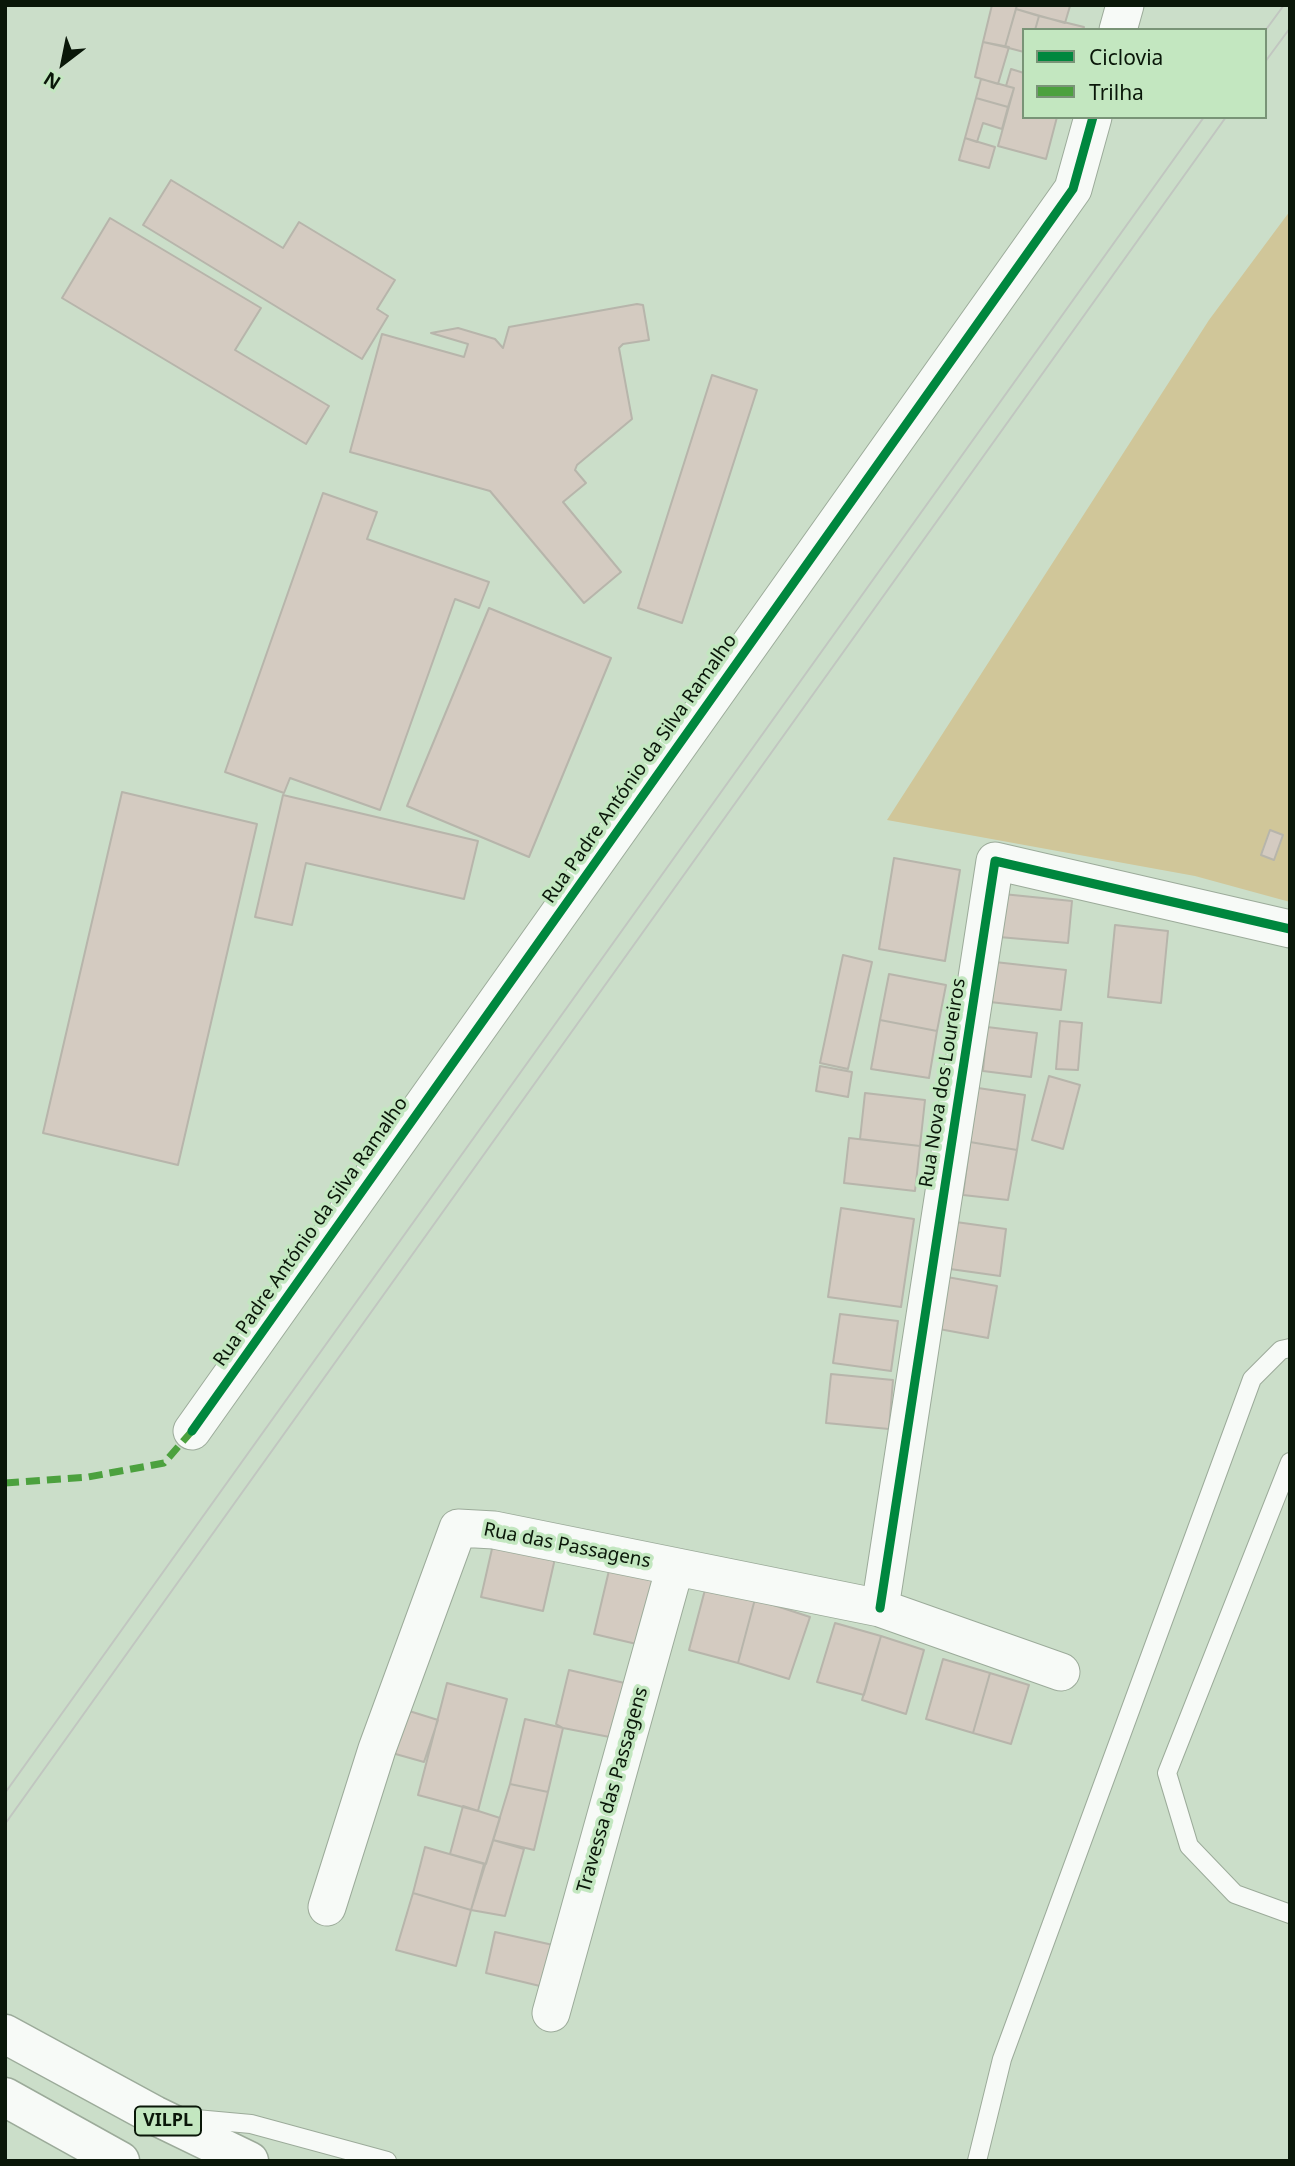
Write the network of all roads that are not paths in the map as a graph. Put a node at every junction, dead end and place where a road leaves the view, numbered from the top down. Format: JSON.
{"nodes":[{"id":1,"x":1125,"y":5,"type":"edge"},
{"id":2,"x":1119,"y":28,"type":"edge"},
{"id":3,"x":1092,"y":119,"type":"edge"},
{"id":4,"x":1290,"y":929,"type":"edge"},
{"id":5,"x":1290,"y":1348,"type":"edge"},
{"id":6,"x":192,"y":1431,"type":"dead end"},
{"id":7,"x":1290,"y":1462,"type":"edge"},
{"id":8,"x":675,"y":1567,"type":"junction"},
{"id":9,"x":880,"y":1608,"type":"junction"},
{"id":10,"x":1061,"y":1672,"type":"dead end"},
{"id":11,"x":327,"y":1907,"type":"dead end"},
{"id":12,"x":1290,"y":1914,"type":"edge"},
{"id":13,"x":551,"y":2013,"type":"dead end"},
{"id":14,"x":5,"y":2034,"type":"edge"},
{"id":15,"x":5,"y":2097,"type":"edge"},
{"id":16,"x":154,"y":2115,"type":"junction"},
{"id":17,"x":120,"y":2161,"type":"edge"},
{"id":18,"x":249,"y":2161,"type":"edge"},
{"id":19,"x":387,"y":2161,"type":"edge"},
{"id":20,"x":976,"y":2161,"type":"edge"}],
"edges":[{"from":1,"to":2,"type":"street"},
{"from":3,"to":6,"type":"street","name":"Rua Padre António da Silva Ramalho"},
{"from":4,"to":9,"type":"street","name":"Rua Nova dos Loureiros"},
{"from":5,"to":20,"type":"lane"},
{"from":7,"to":12,"type":"lane"},
{"from":8,"to":9,"type":"street","name":"Rua das Passagens"},
{"from":8,"to":11,"type":"street","name":"Rua das Passagens"},
{"from":8,"to":13,"type":"street","name":"Travessa das Passagens"},
{"from":9,"to":10,"type":"street","name":"Rua das Passagens"},
{"from":14,"to":16,"type":"highway","number":"VILPL"},
{"from":15,"to":17,"type":"highway"},
{"from":16,"to":18,"type":"highway","number":"VILPL"},
{"from":16,"to":19,"type":"lane"}]}
